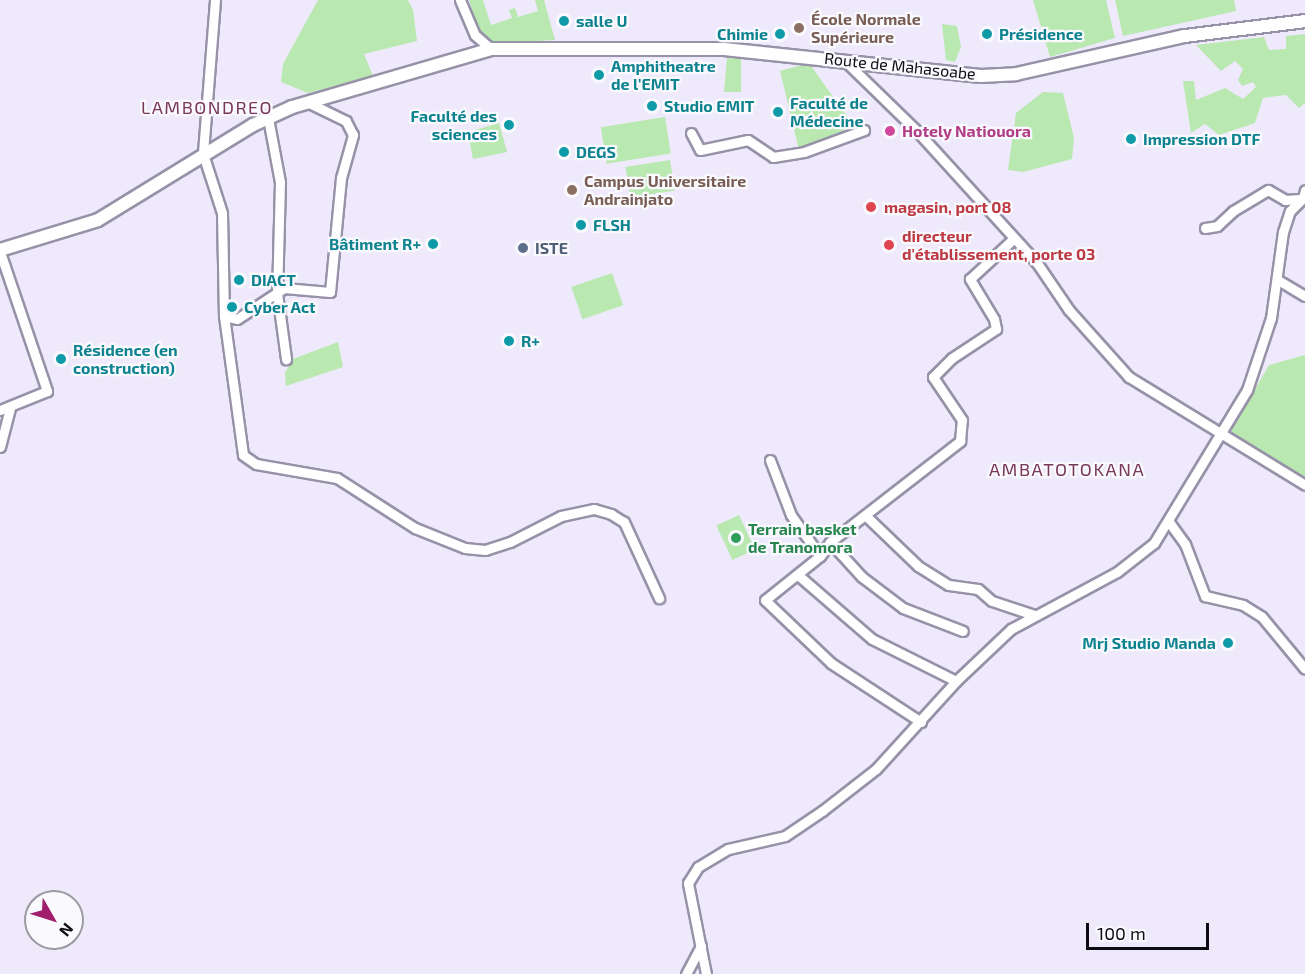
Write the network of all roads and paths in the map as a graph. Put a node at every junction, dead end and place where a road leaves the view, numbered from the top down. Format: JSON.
{"nodes":[{"id":1,"x":215,"y":0,"type":"edge"},
{"id":2,"x":460,"y":0,"type":"edge"},
{"id":3,"x":1305,"y":21,"type":"edge"},
{"id":4,"x":491,"y":49,"type":"junction"},
{"id":5,"x":845,"y":61,"type":"junction"},
{"id":6,"x":307,"y":102,"type":"junction"},
{"id":7,"x":268,"y":118,"type":"junction"},
{"id":8,"x":864,"y":130,"type":"dead end"},
{"id":9,"x":691,"y":133,"type":"dead end"},
{"id":10,"x":203,"y":154,"type":"junction"},
{"id":11,"x":1304,"y":194,"type":"edge"},
{"id":12,"x":1205,"y":228,"type":"dead end"},
{"id":13,"x":1013,"y":239,"type":"junction"},
{"id":14,"x":0,"y":251,"type":"edge"},
{"id":15,"x":1278,"y":280,"type":"junction"},
{"id":16,"x":277,"y":292,"type":"junction"},
{"id":17,"x":1305,"y":296,"type":"edge"},
{"id":18,"x":225,"y":316,"type":"junction"},
{"id":19,"x":286,"y":359,"type":"dead end"},
{"id":20,"x":5,"y":409,"type":"edge"},
{"id":21,"x":1219,"y":435,"type":"junction"},
{"id":22,"x":0,"y":447,"type":"edge"},
{"id":23,"x":770,"y":460,"type":"dead end"},
{"id":24,"x":1305,"y":485,"type":"edge"},
{"id":25,"x":865,"y":515,"type":"junction"},
{"id":26,"x":1168,"y":522,"type":"junction"},
{"id":27,"x":830,"y":542,"type":"junction"},
{"id":28,"x":820,"y":556,"type":"junction"},
{"id":29,"x":798,"y":575,"type":"junction"},
{"id":30,"x":659,"y":598,"type":"dead end"},
{"id":31,"x":1034,"y":615,"type":"junction"},
{"id":32,"x":963,"y":631,"type":"dead end"},
{"id":33,"x":1305,"y":669,"type":"edge"},
{"id":34,"x":956,"y":681,"type":"junction"},
{"id":35,"x":921,"y":722,"type":"junction"},
{"id":36,"x":701,"y":946,"type":"junction"},
{"id":37,"x":687,"y":974,"type":"edge"},
{"id":38,"x":706,"y":974,"type":"edge"}],
"edges":[{"from":1,"to":10,"type":"street"},
{"from":2,"to":4,"type":"street"},
{"from":3,"to":5,"type":"street","name":"Route de Mahasoabe"},
{"from":4,"to":5,"type":"street","name":"Route de Mahasoabe"},
{"from":4,"to":6,"type":"street","name":"Route de Mahasoabe"},
{"from":5,"to":13,"type":"street"},
{"from":6,"to":7,"type":"street","name":"Route de Mahasoabe"},
{"from":6,"to":16,"type":"street"},
{"from":7,"to":10,"type":"street","name":"Route de Mahasoabe"},
{"from":7,"to":16,"type":"street"},
{"from":8,"to":9,"type":"street"},
{"from":10,"to":14,"type":"street","name":"Route de Mahasoabe"},
{"from":10,"to":18,"type":"street"},
{"from":11,"to":12,"type":"street"},
{"from":11,"to":15,"type":"street"},
{"from":13,"to":21,"type":"street"},
{"from":13,"to":25,"type":"street"},
{"from":14,"to":20,"type":"street"},
{"from":15,"to":17,"type":"street"},
{"from":15,"to":21,"type":"street"},
{"from":16,"to":18,"type":"street"},
{"from":16,"to":19,"type":"street"},
{"from":18,"to":30,"type":"street"},
{"from":20,"to":22,"type":"street"},
{"from":21,"to":24,"type":"street"},
{"from":21,"to":26,"type":"street"},
{"from":23,"to":28,"type":"street"},
{"from":25,"to":27,"type":"street"},
{"from":25,"to":31,"type":"street"},
{"from":26,"to":31,"type":"street"},
{"from":26,"to":33,"type":"street"},
{"from":27,"to":28,"type":"street"},
{"from":27,"to":32,"type":"street"},
{"from":28,"to":29,"type":"street"},
{"from":29,"to":34,"type":"street"},
{"from":29,"to":35,"type":"street"},
{"from":31,"to":34,"type":"street"},
{"from":34,"to":35,"type":"street"},
{"from":35,"to":36,"type":"street"},
{"from":36,"to":37,"type":"street"},
{"from":36,"to":38,"type":"street"}]}
